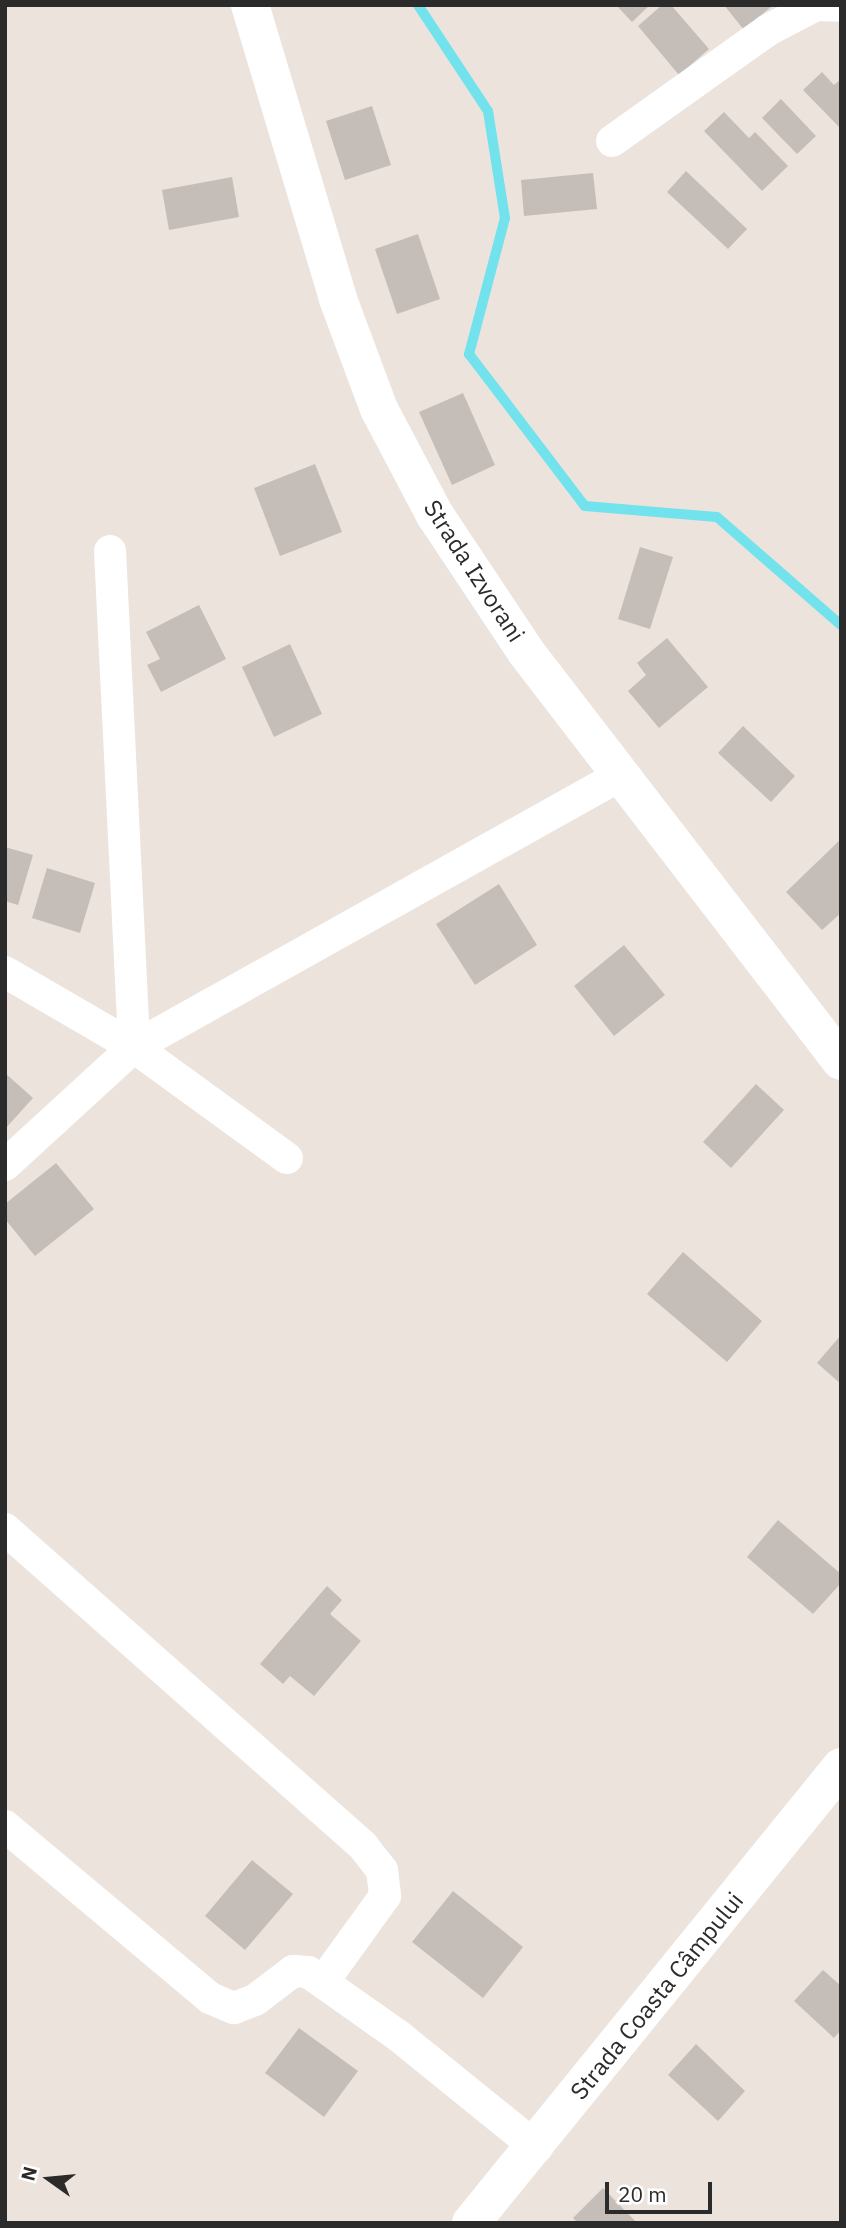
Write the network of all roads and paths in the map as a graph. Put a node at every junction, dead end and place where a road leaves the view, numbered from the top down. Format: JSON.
{"nodes":[{"id":1,"x":250,"y":5,"type":"edge"},
{"id":2,"x":841,"y":6,"type":"edge"},
{"id":3,"x":612,"y":141,"type":"dead end"},
{"id":4,"x":110,"y":551,"type":"dead end"},
{"id":5,"x":619,"y":776,"type":"junction"},
{"id":6,"x":5,"y":972,"type":"edge"},
{"id":7,"x":134,"y":1047,"type":"junction"},
{"id":8,"x":841,"y":1061,"type":"edge"},
{"id":9,"x":287,"y":1158,"type":"dead end"},
{"id":10,"x":5,"y":1165,"type":"edge"},
{"id":11,"x":5,"y":1529,"type":"edge"},
{"id":12,"x":841,"y":1767,"type":"edge"},
{"id":13,"x":5,"y":1826,"type":"edge"},
{"id":14,"x":324,"y":1982,"type":"junction"},
{"id":15,"x":537,"y":2148,"type":"junction"},
{"id":16,"x":471,"y":2223,"type":"edge"}],
"edges":[{"from":1,"to":5,"type":"street","name":"Strada Izvorani"},
{"from":2,"to":3,"type":"street"},
{"from":4,"to":7,"type":"street"},
{"from":5,"to":7,"type":"street"},
{"from":5,"to":8,"type":"street","name":"Strada Izvorani"},
{"from":6,"to":7,"type":"street"},
{"from":7,"to":9,"type":"street"},
{"from":7,"to":10,"type":"street"},
{"from":11,"to":14,"type":"street"},
{"from":12,"to":15,"type":"street","name":"Strada Coasta Câmpului"},
{"from":13,"to":14,"type":"street"},
{"from":14,"to":15,"type":"street"},
{"from":15,"to":16,"type":"street","name":"Strada Coasta Câmpului"}]}
